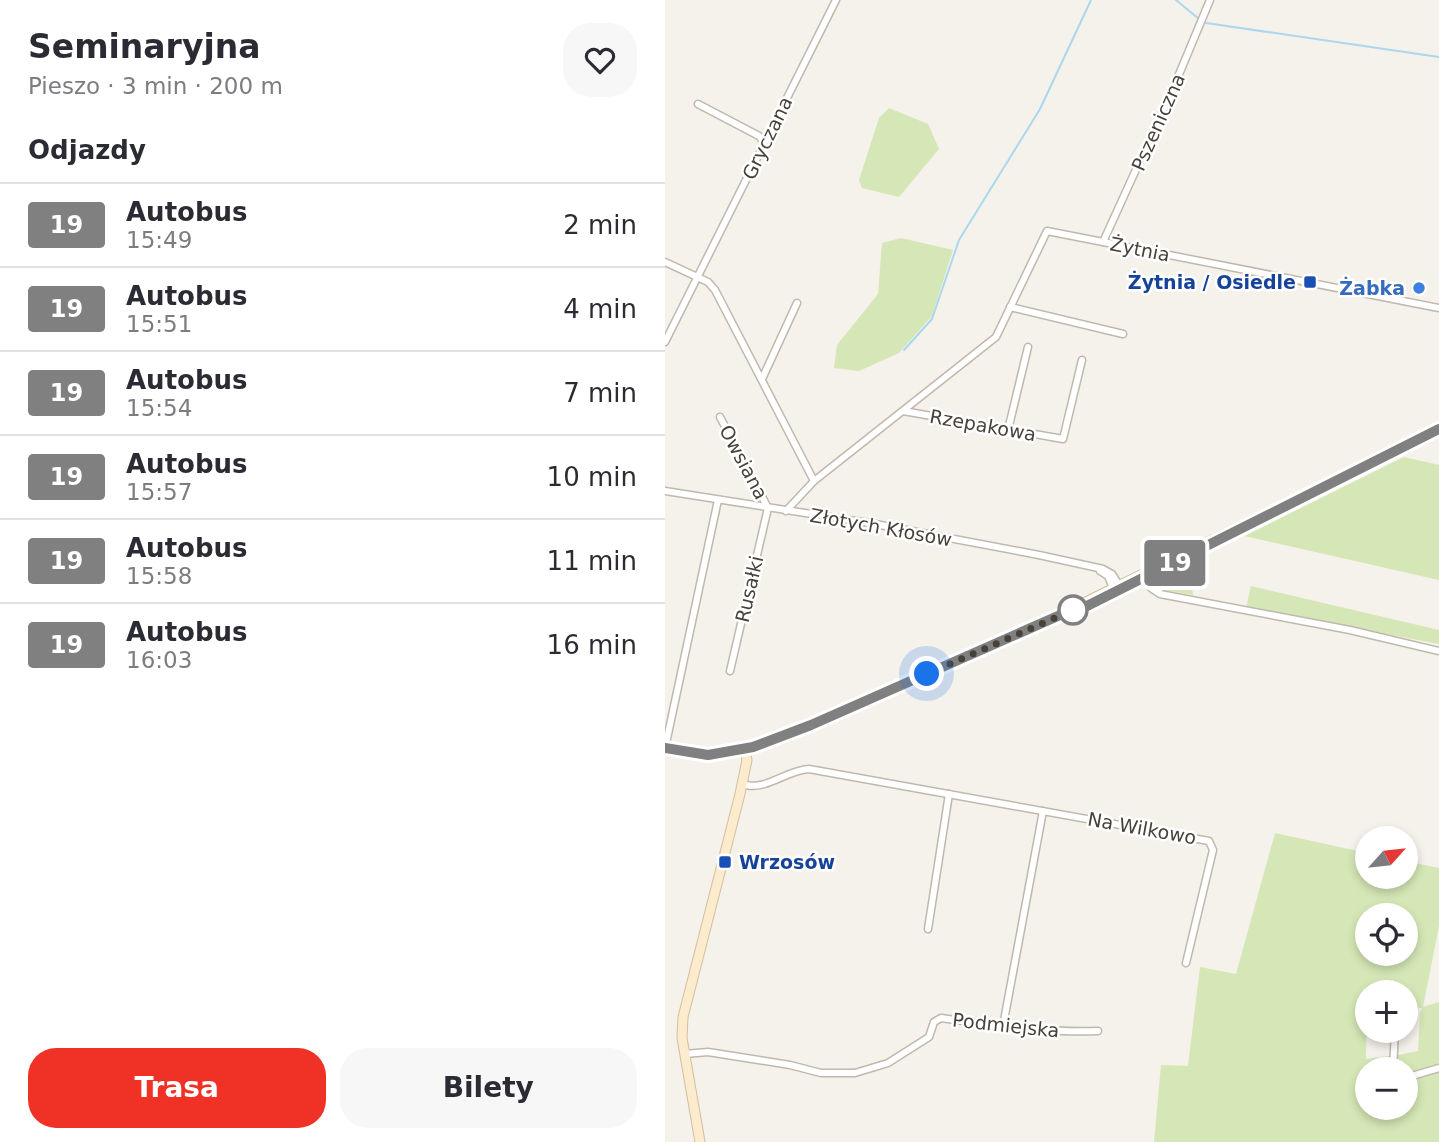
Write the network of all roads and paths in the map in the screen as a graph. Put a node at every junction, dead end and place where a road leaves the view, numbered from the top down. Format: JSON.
{"nodes":[{"id":1,"x":837,"y":0,"type":"edge"},
{"id":2,"x":1210,"y":0,"type":"edge"},
{"id":3,"x":698,"y":104,"type":"dead end"},
{"id":4,"x":764,"y":143,"type":"junction"},
{"id":5,"x":1103,"y":242,"type":"junction"},
{"id":6,"x":665,"y":262,"type":"edge"},
{"id":7,"x":699,"y":277,"type":"junction"},
{"id":8,"x":797,"y":303,"type":"dead end"},
{"id":9,"x":1010,"y":307,"type":"junction"},
{"id":10,"x":1439,"y":307,"type":"edge"},
{"id":11,"x":1123,"y":334,"type":"dead end"},
{"id":12,"x":665,"y":342,"type":"edge"},
{"id":13,"x":1028,"y":347,"type":"dead end"},
{"id":14,"x":1082,"y":360,"type":"dead end"},
{"id":15,"x":762,"y":379,"type":"junction"},
{"id":16,"x":903,"y":411,"type":"junction"},
{"id":17,"x":720,"y":417,"type":"dead end"},
{"id":18,"x":1439,"y":429,"type":"edge"},
{"id":19,"x":1007,"y":430,"type":"junction"},
{"id":20,"x":814,"y":481,"type":"junction"},
{"id":21,"x":665,"y":491,"type":"edge"},
{"id":22,"x":718,"y":500,"type":"junction"},
{"id":23,"x":768,"y":508,"type":"junction"},
{"id":24,"x":786,"y":511,"type":"junction"},
{"id":25,"x":1146,"y":575,"type":"junction"},
{"id":26,"x":1117,"y":588,"type":"junction"},
{"id":27,"x":1439,"y":651,"type":"edge"},
{"id":28,"x":730,"y":671,"type":"dead end"},
{"id":29,"x":665,"y":748,"type":"edge"},
{"id":30,"x":748,"y":751,"type":"junction"},
{"id":31,"x":745,"y":785,"type":"junction"},
{"id":32,"x":740,"y":794,"type":"junction"},
{"id":33,"x":949,"y":794,"type":"junction"},
{"id":34,"x":1043,"y":811,"type":"junction"},
{"id":35,"x":928,"y":929,"type":"dead end"},
{"id":36,"x":1186,"y":963,"type":"dead end"},
{"id":37,"x":1003,"y":1027,"type":"junction"},
{"id":38,"x":1098,"y":1031,"type":"dead end"},
{"id":39,"x":685,"y":1054,"type":"junction"},
{"id":40,"x":1439,"y":1068,"type":"edge"},
{"id":41,"x":1418,"y":1074,"type":"edge"},
{"id":42,"x":700,"y":1142,"type":"edge"}],
"edges":[{"from":1,"to":4,"type":"street","name":"Gryczana"},
{"from":2,"to":5,"type":"street","name":"Pszeniczna"},
{"from":3,"to":4,"type":"street"},
{"from":4,"to":7,"type":"street","name":"Gryczana"},
{"from":5,"to":9,"type":"street","name":"Żytnia"},
{"from":5,"to":10,"type":"street","name":"Żytnia"},
{"from":6,"to":7,"type":"street"},
{"from":7,"to":12,"type":"street","name":"Gryczana"},
{"from":7,"to":15,"type":"street"},
{"from":8,"to":15,"type":"street"},
{"from":9,"to":11,"type":"street"},
{"from":9,"to":16,"type":"street","name":"Żytnia"},
{"from":13,"to":19,"type":"street"},
{"from":14,"to":19,"type":"street","name":"Rzepakowa"},
{"from":15,"to":20,"type":"street"},
{"from":16,"to":19,"type":"street","name":"Rzepakowa"},
{"from":16,"to":20,"type":"street","name":"Żytnia"},
{"from":17,"to":23,"type":"street","name":"Owsiana"},
{"from":18,"to":25,"type":"main road"},
{"from":20,"to":24,"type":"street","name":"Żytnia"},
{"from":21,"to":22,"type":"street","name":"Złotych Kłosów"},
{"from":22,"to":23,"type":"street","name":"Złotych Kłosów"},
{"from":22,"to":29,"type":"street"},
{"from":23,"to":24,"type":"street","name":"Złotych Kłosów"},
{"from":23,"to":28,"type":"street","name":"Rusałki"},
{"from":24,"to":26,"type":"street","name":"Złotych Kłosów"},
{"from":25,"to":26,"type":"main road"},
{"from":25,"to":27,"type":"street"},
{"from":26,"to":30,"type":"main road"},
{"from":29,"to":30,"type":"main road"},
{"from":30,"to":31,"type":"main road"},
{"from":30,"to":32,"type":"main road"},
{"from":31,"to":32,"type":"main road"},
{"from":31,"to":33,"type":"street","name":"Na Wilkowo"},
{"from":32,"to":39,"type":"main road"},
{"from":33,"to":34,"type":"street","name":"Na Wilkowo"},
{"from":33,"to":35,"type":"street"},
{"from":34,"to":36,"type":"street","name":"Na Wilkowo"},
{"from":34,"to":37,"type":"street"},
{"from":37,"to":38,"type":"street","name":"Podmiejska"},
{"from":37,"to":39,"type":"street","name":"Podmiejska"},
{"from":39,"to":42,"type":"main road"},
{"from":40,"to":41,"type":"street"}]}
